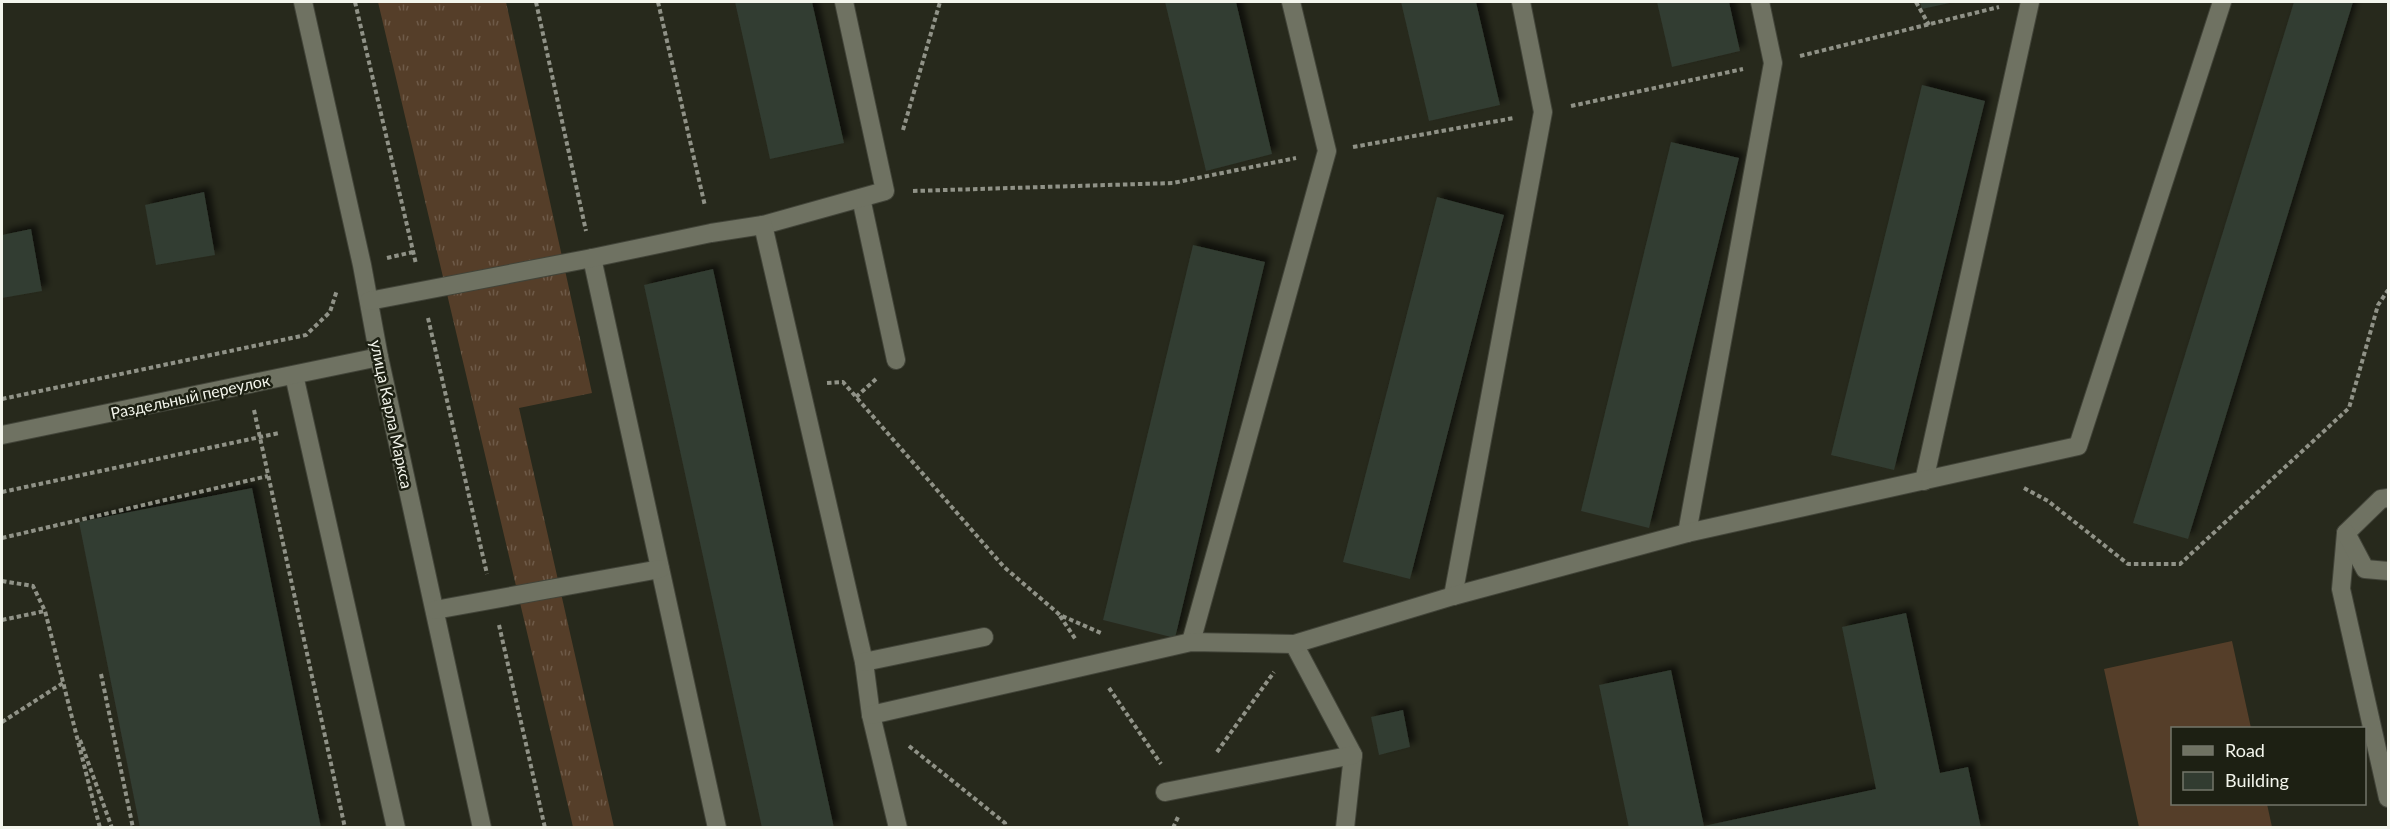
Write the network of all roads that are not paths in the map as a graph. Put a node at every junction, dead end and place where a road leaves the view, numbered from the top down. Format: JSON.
{"nodes":[{"id":1,"x":303,"y":2,"type":"edge"},
{"id":2,"x":844,"y":2,"type":"edge"},
{"id":3,"x":1291,"y":2,"type":"edge"},
{"id":4,"x":1521,"y":2,"type":"edge"},
{"id":5,"x":1760,"y":2,"type":"edge"},
{"id":6,"x":2030,"y":2,"type":"edge"},
{"id":7,"x":2222,"y":2,"type":"edge"},
{"id":8,"x":861,"y":198,"type":"junction"},
{"id":9,"x":763,"y":225,"type":"junction"},
{"id":10,"x":592,"y":258,"type":"junction"},
{"id":11,"x":369,"y":301,"type":"junction"},
{"id":12,"x":379,"y":357,"type":"junction"},
{"id":13,"x":896,"y":360,"type":"dead end"},
{"id":14,"x":294,"y":375,"type":"junction"},
{"id":15,"x":2,"y":435,"type":"edge"},
{"id":16,"x":1924,"y":482,"type":"junction"},
{"id":17,"x":2388,"y":498,"type":"edge"},
{"id":18,"x":1687,"y":533,"type":"junction"},
{"id":19,"x":2346,"y":533,"type":"junction"},
{"id":20,"x":660,"y":568,"type":"junction"},
{"id":21,"x":2388,"y":571,"type":"edge"},
{"id":22,"x":1453,"y":596,"type":"junction"},
{"id":23,"x":435,"y":610,"type":"junction"},
{"id":24,"x":984,"y":637,"type":"dead end"},
{"id":25,"x":1191,"y":642,"type":"junction"},
{"id":26,"x":1294,"y":644,"type":"junction"},
{"id":27,"x":864,"y":662,"type":"junction"},
{"id":28,"x":871,"y":715,"type":"junction"},
{"id":29,"x":1353,"y":754,"type":"junction"},
{"id":30,"x":1178,"y":789,"type":"road end"},
{"id":31,"x":2388,"y":798,"type":"edge"},
{"id":32,"x":396,"y":828,"type":"edge"},
{"id":33,"x":482,"y":828,"type":"edge"},
{"id":34,"x":717,"y":828,"type":"edge"},
{"id":35,"x":898,"y":828,"type":"edge"},
{"id":36,"x":1345,"y":828,"type":"edge"}],
"edges":[{"from":1,"to":11,"type":"street","name":"улица Карла Маркса"},
{"from":2,"to":8,"type":"street"},
{"from":3,"to":25,"type":"street"},
{"from":4,"to":22,"type":"street"},
{"from":5,"to":18,"type":"street"},
{"from":6,"to":16,"type":"street"},
{"from":7,"to":16,"type":"street"},
{"from":8,"to":9,"type":"street"},
{"from":8,"to":13,"type":"street"},
{"from":9,"to":10,"type":"street"},
{"from":9,"to":27,"type":"street"},
{"from":10,"to":11,"type":"street"},
{"from":10,"to":20,"type":"street"},
{"from":11,"to":12,"type":"street","name":"улица Карла Маркса"},
{"from":12,"to":14,"type":"street","name":"Раздельный переулок"},
{"from":12,"to":23,"type":"street","name":"улица Карла Маркса"},
{"from":14,"to":15,"type":"street","name":"Раздельный переулок"},
{"from":14,"to":32,"type":"street"},
{"from":16,"to":18,"type":"street"},
{"from":17,"to":19,"type":"street"},
{"from":18,"to":22,"type":"street"},
{"from":19,"to":21,"type":"street"},
{"from":19,"to":31,"type":"street"},
{"from":20,"to":23,"type":"street"},
{"from":20,"to":34,"type":"street"},
{"from":22,"to":26,"type":"street"},
{"from":23,"to":33,"type":"street","name":"улица Карла Маркса"},
{"from":24,"to":27,"type":"street"},
{"from":25,"to":26,"type":"street"},
{"from":25,"to":28,"type":"street"},
{"from":26,"to":29,"type":"street"},
{"from":27,"to":28,"type":"street"},
{"from":28,"to":35,"type":"street"},
{"from":29,"to":30,"type":"street"},
{"from":29,"to":36,"type":"street"}]}
